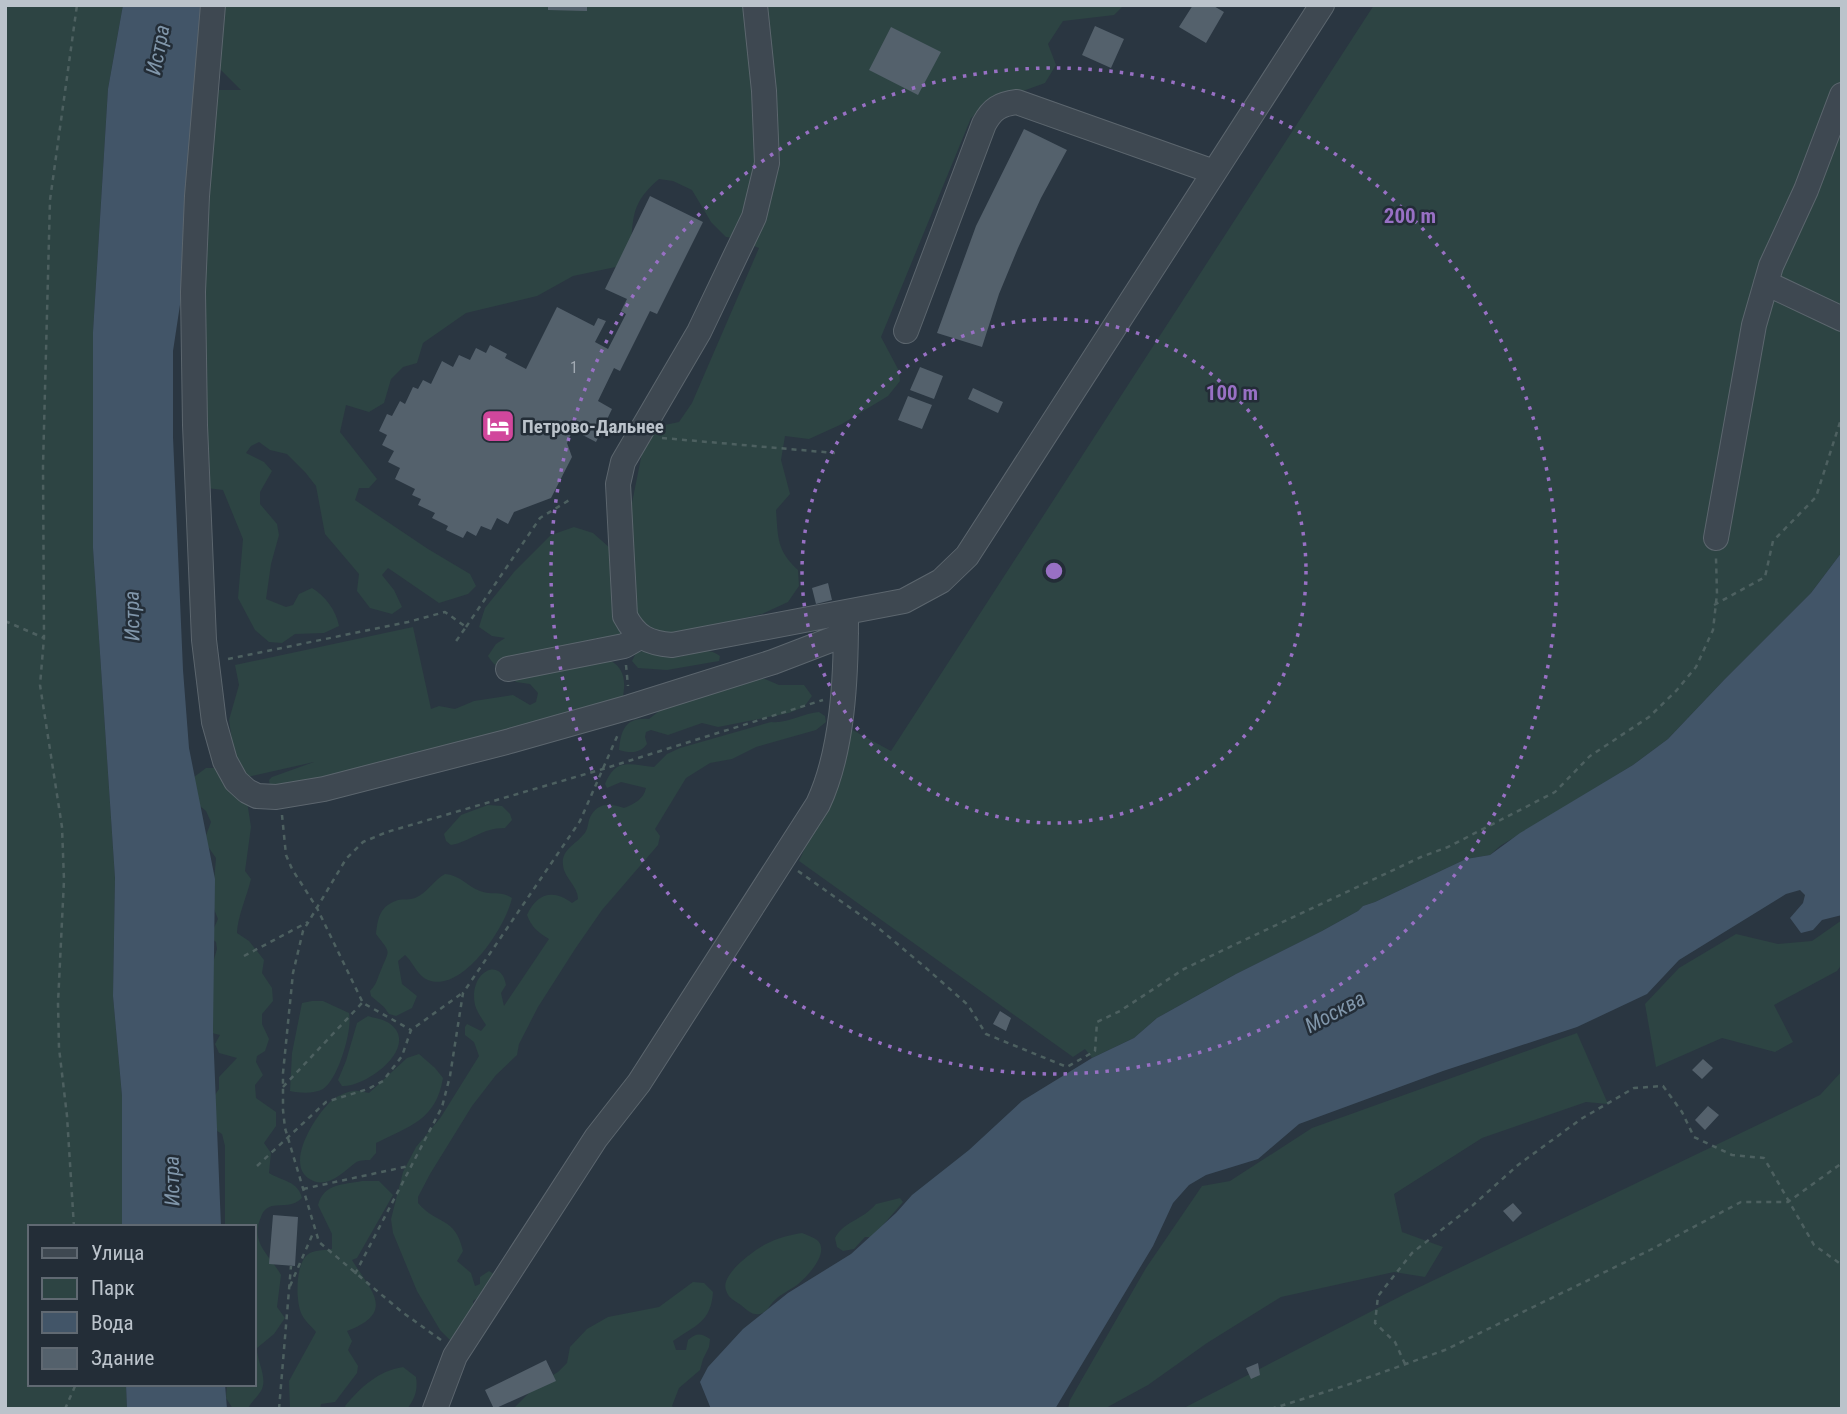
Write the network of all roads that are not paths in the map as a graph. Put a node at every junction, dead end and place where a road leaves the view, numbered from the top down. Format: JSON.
{"nodes":[{"id":1,"x":213,"y":5,"type":"edge"},
{"id":2,"x":755,"y":5,"type":"edge"},
{"id":3,"x":1321,"y":5,"type":"edge"},
{"id":4,"x":1842,"y":95,"type":"edge"},
{"id":5,"x":1214,"y":172,"type":"junction"},
{"id":6,"x":1766,"y":283,"type":"junction"},
{"id":7,"x":1842,"y":319,"type":"edge"},
{"id":8,"x":906,"y":331,"type":"dead end"},
{"id":9,"x":1716,"y":538,"type":"road end"},
{"id":10,"x":846,"y":623,"type":"junction"},
{"id":11,"x":632,"y":642,"type":"junction"},
{"id":12,"x":508,"y":669,"type":"dead end"},
{"id":13,"x":435,"y":1409,"type":"edge"}],
"edges":[{"from":1,"to":10,"type":"street"},
{"from":2,"to":11,"type":"street"},
{"from":3,"to":5,"type":"street"},
{"from":4,"to":6,"type":"street"},
{"from":5,"to":8,"type":"street"},
{"from":5,"to":10,"type":"street"},
{"from":6,"to":7,"type":"street"},
{"from":6,"to":9,"type":"street"},
{"from":10,"to":11,"type":"street"},
{"from":10,"to":13,"type":"street"},
{"from":11,"to":12,"type":"street"}]}
